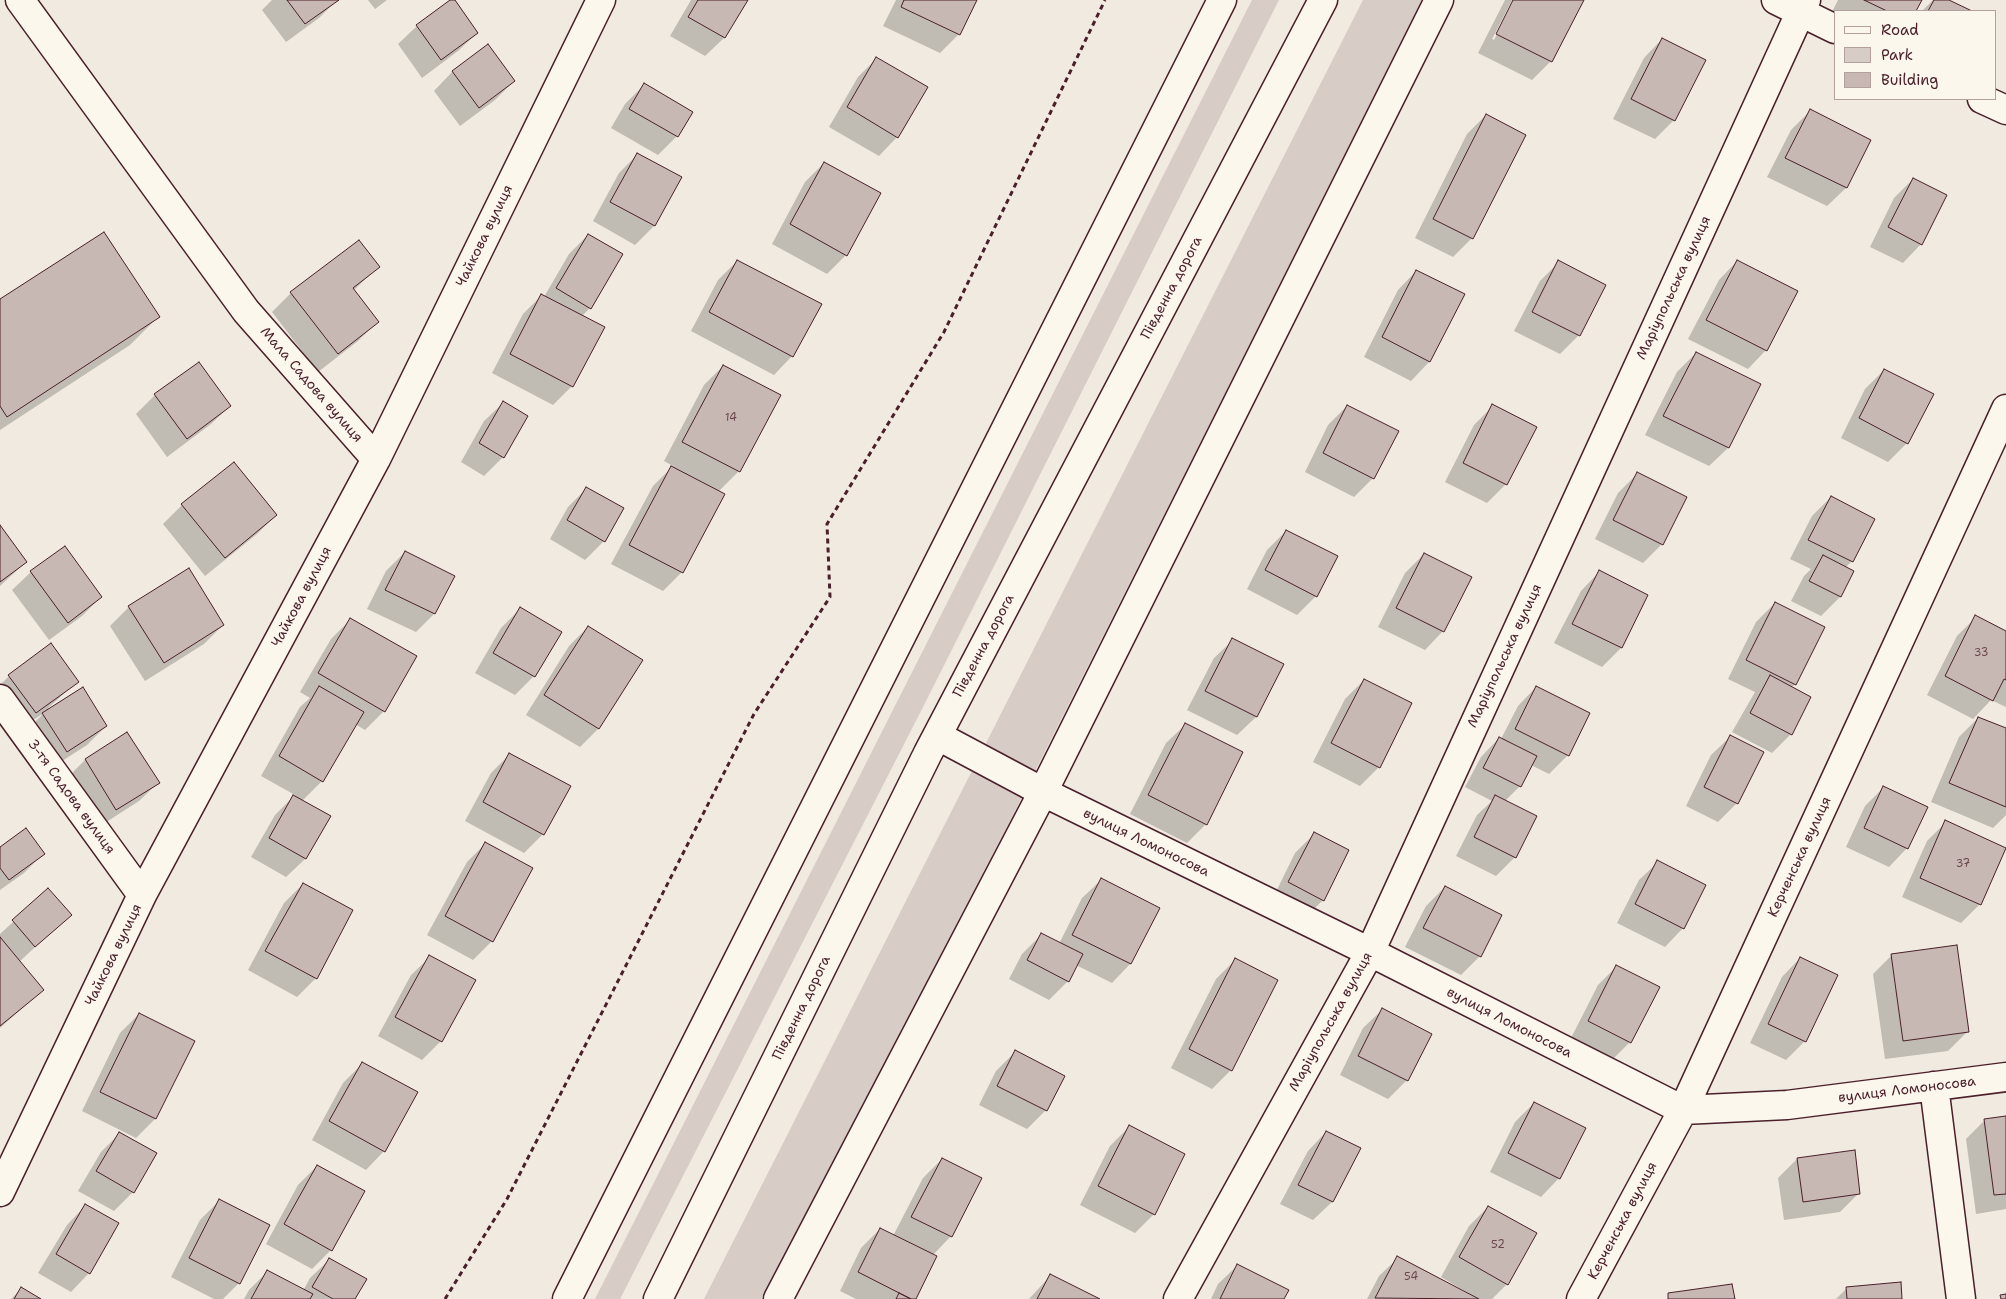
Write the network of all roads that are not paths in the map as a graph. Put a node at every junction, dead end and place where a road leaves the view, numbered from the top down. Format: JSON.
{"nodes":[{"id":1,"x":20,"y":0,"type":"edge"},
{"id":2,"x":1222,"y":0,"type":"edge"},
{"id":3,"x":1323,"y":0,"type":"edge"},
{"id":4,"x":1439,"y":0,"type":"edge"},
{"id":5,"x":1776,"y":0,"type":"edge"},
{"id":6,"x":599,"y":1,"type":"edge"},
{"id":7,"x":1803,"y":6,"type":"edge"},
{"id":8,"x":1834,"y":28,"type":"edge"},
{"id":9,"x":1984,"y":100,"type":"edge"},
{"id":10,"x":2006,"y":110,"type":"edge"},
{"id":11,"x":2006,"y":409,"type":"edge"},
{"id":12,"x":376,"y":459,"type":"junction"},
{"id":13,"x":0,"y":699,"type":"edge"},
{"id":14,"x":938,"y":736,"type":"junction"},
{"id":15,"x":1043,"y":792,"type":"junction"},
{"id":16,"x":142,"y":895,"type":"junction"},
{"id":17,"x":1370,"y":952,"type":"junction"},
{"id":18,"x":2006,"y":1077,"type":"edge"},
{"id":19,"x":1934,"y":1086,"type":"junction"},
{"id":20,"x":1683,"y":1110,"type":"junction"},
{"id":21,"x":0,"y":1192,"type":"edge"},
{"id":22,"x":567,"y":1299,"type":"edge"},
{"id":23,"x":658,"y":1299,"type":"edge"},
{"id":24,"x":778,"y":1299,"type":"edge"},
{"id":25,"x":1178,"y":1299,"type":"edge"},
{"id":26,"x":1582,"y":1299,"type":"edge"},
{"id":27,"x":1962,"y":1299,"type":"edge"}],
"edges":[{"from":1,"to":12,"type":"street","name":"Мала Садова вулиця"},
{"from":2,"to":22,"type":"street"},
{"from":3,"to":14,"type":"street","name":"Південна дорога"},
{"from":4,"to":15,"type":"street"},
{"from":5,"to":7,"type":"street"},
{"from":6,"to":12,"type":"street","name":"Чайкова вулиця"},
{"from":7,"to":8,"type":"street"},
{"from":7,"to":17,"type":"street","name":"Маріупольська вулиця"},
{"from":9,"to":10,"type":"street"},
{"from":11,"to":20,"type":"street","name":"Керченська вулиця"},
{"from":12,"to":16,"type":"street","name":"Чайкова вулиця"},
{"from":13,"to":16,"type":"street","name":"3-тя Садова вулиця"},
{"from":14,"to":15,"type":"street","name":"вулиця Ломоносова"},
{"from":14,"to":23,"type":"street","name":"Південна дорога"},
{"from":15,"to":17,"type":"street","name":"вулиця Ломоносова"},
{"from":15,"to":24,"type":"street"},
{"from":16,"to":21,"type":"street","name":"Чайкова вулиця"},
{"from":17,"to":20,"type":"street","name":"вулиця Ломоносова"},
{"from":17,"to":25,"type":"street","name":"Маріупольська вулиця"},
{"from":18,"to":19,"type":"street","name":"вулиця Ломоносова"},
{"from":19,"to":20,"type":"street","name":"вулиця Ломоносова"},
{"from":19,"to":27,"type":"street"},
{"from":20,"to":26,"type":"street","name":"Керченська вулиця"}]}
